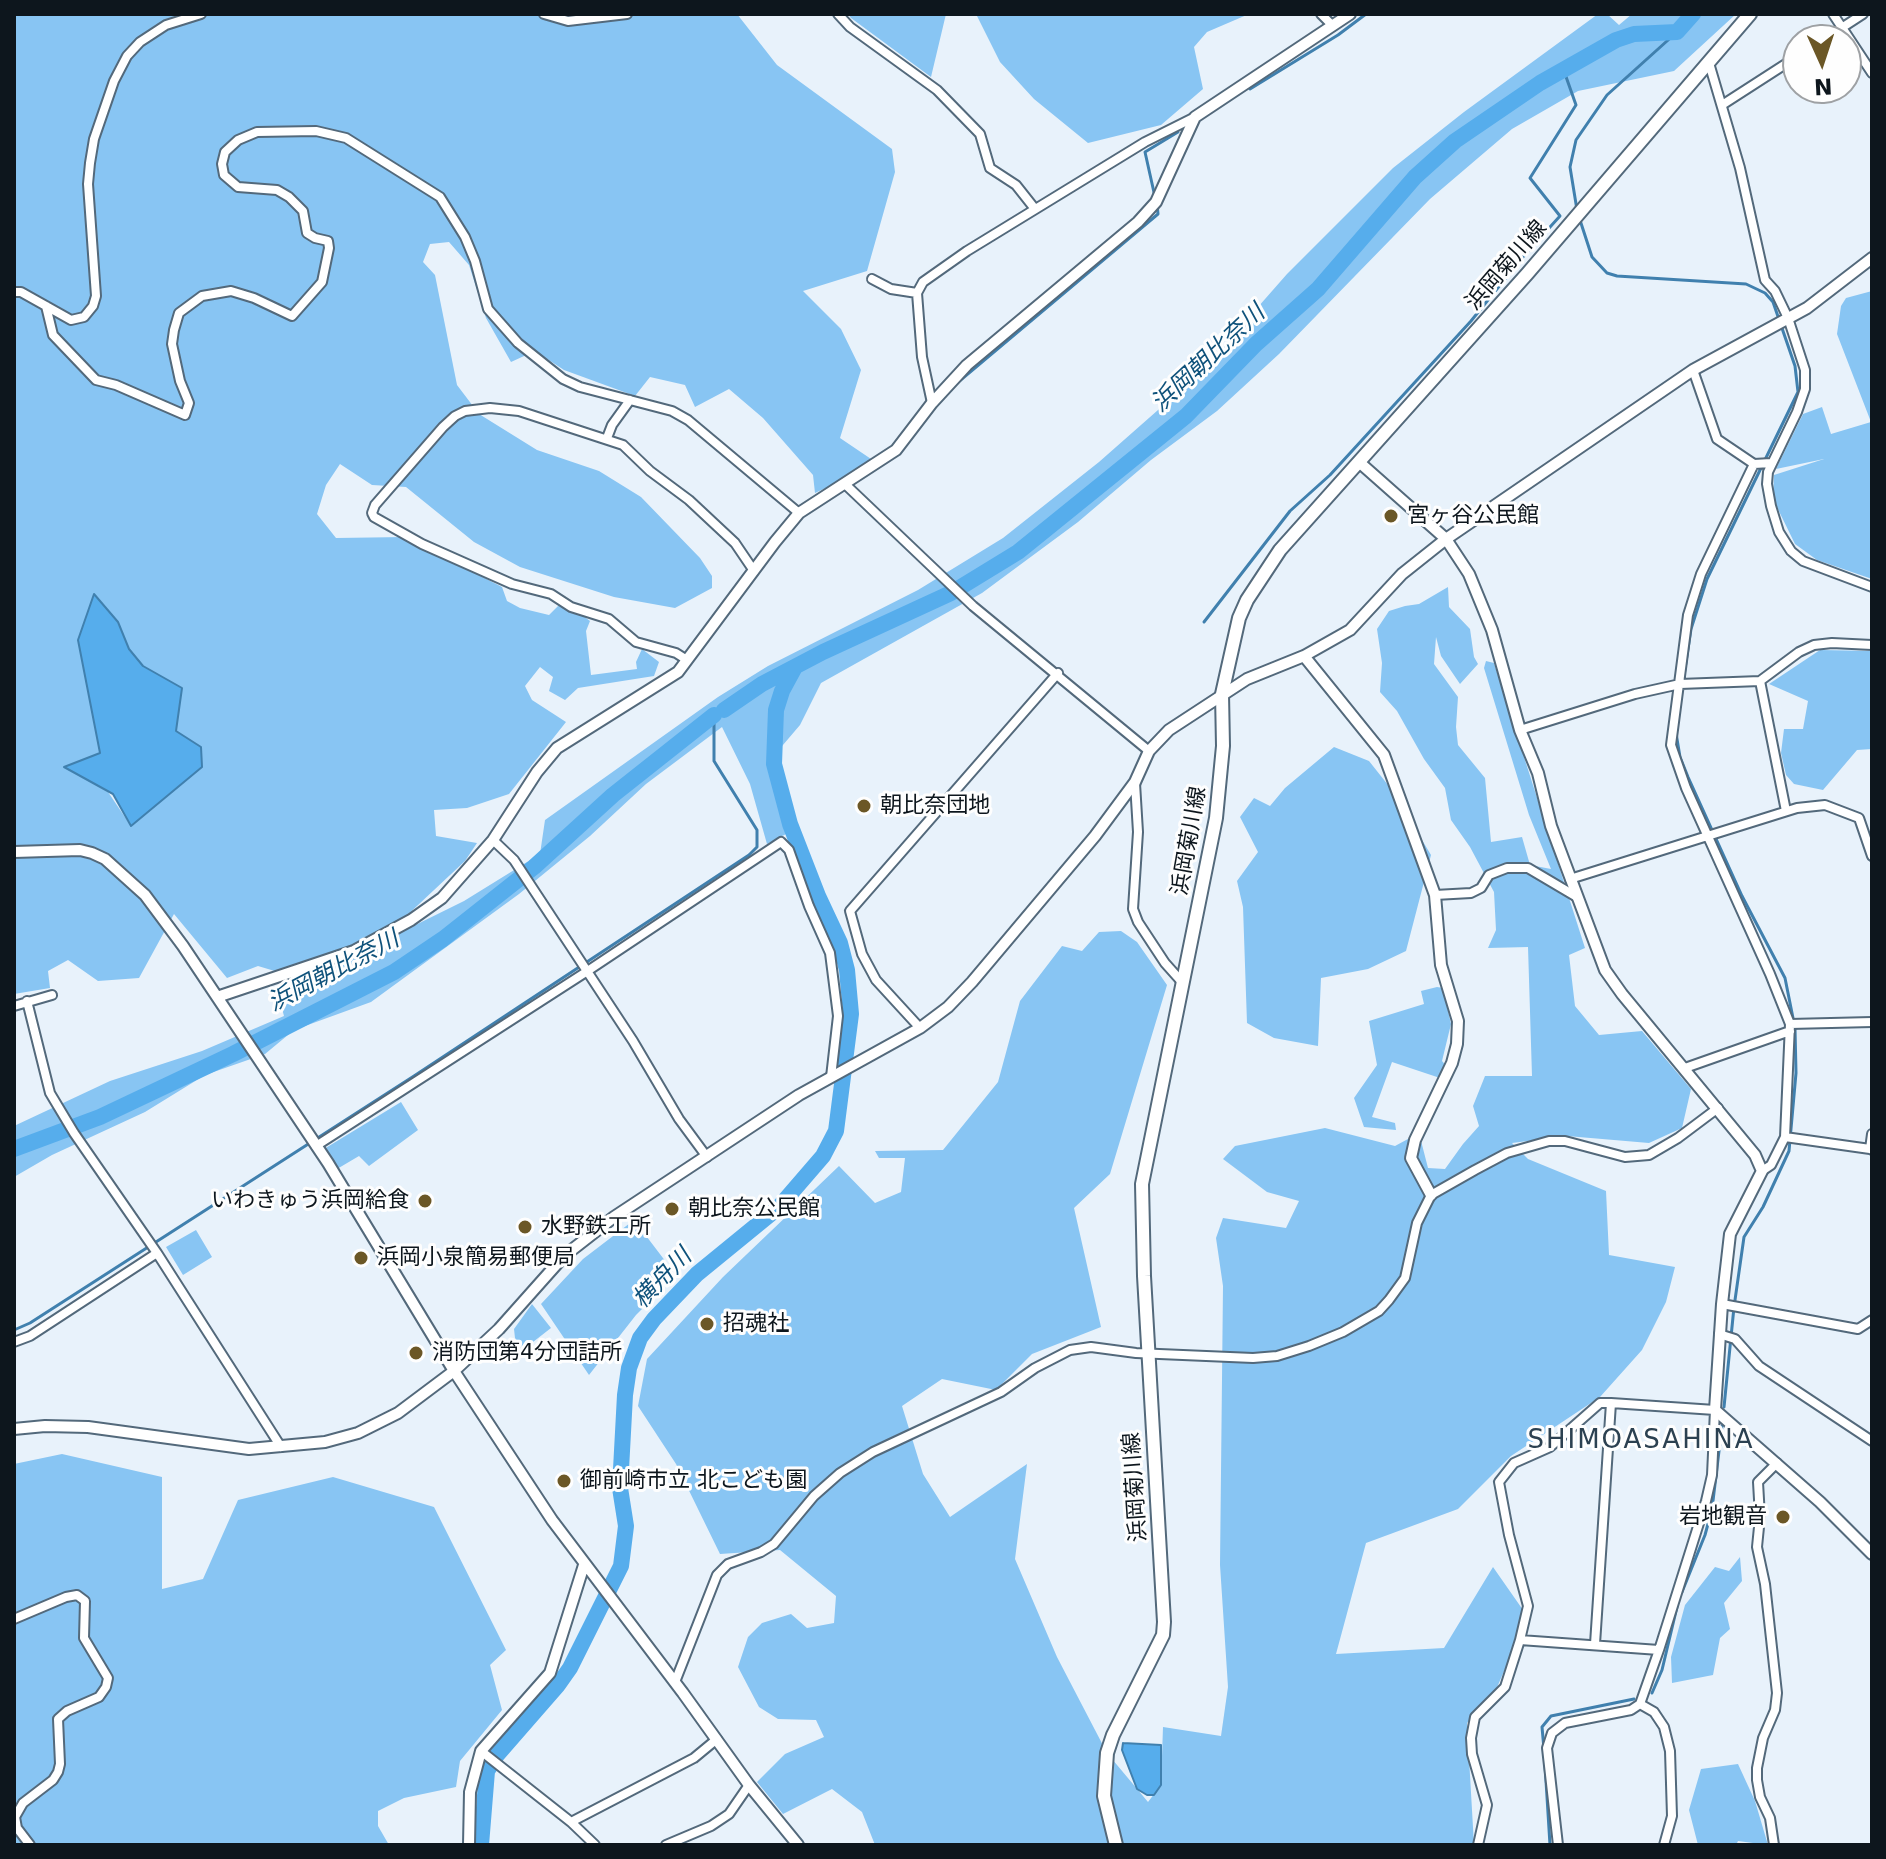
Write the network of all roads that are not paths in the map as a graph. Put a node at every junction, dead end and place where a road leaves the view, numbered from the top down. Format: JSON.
{"nodes":[{"id":1,"x":201,"y":14,"type":"edge"},
{"id":2,"x":544,"y":14,"type":"edge"},
{"id":3,"x":627,"y":14,"type":"edge"},
{"id":4,"x":838,"y":14,"type":"edge"},
{"id":5,"x":1321,"y":14,"type":"edge"},
{"id":6,"x":1350,"y":14,"type":"edge"},
{"id":7,"x":1750,"y":14,"type":"edge"},
{"id":8,"x":1333,"y":26,"type":"junction"},
{"id":9,"x":1709,"y":63,"type":"junction"},
{"id":10,"x":1782,"y":66,"type":"edge"},
{"id":11,"x":1722,"y":105,"type":"junction"},
{"id":12,"x":1195,"y":117,"type":"junction"},
{"id":13,"x":1035,"y":209,"type":"junction"},
{"id":14,"x":1872,"y":258,"type":"edge"},
{"id":15,"x":872,"y":279,"type":"dead end"},
{"id":16,"x":14,"y":292,"type":"edge"},
{"id":17,"x":917,"y":293,"type":"junction"},
{"id":18,"x":46,"y":306,"type":"junction"},
{"id":19,"x":1788,"y":318,"type":"junction"},
{"id":20,"x":1693,"y":370,"type":"junction"},
{"id":21,"x":630,"y":400,"type":"junction"},
{"id":22,"x":932,"y":403,"type":"junction"},
{"id":23,"x":607,"y":438,"type":"junction"},
{"id":24,"x":1359,"y":462,"type":"junction"},
{"id":25,"x":1771,"y":463,"type":"junction"},
{"id":26,"x":1754,"y":464,"type":"junction"},
{"id":27,"x":846,"y":485,"type":"junction"},
{"id":28,"x":799,"y":513,"type":"junction"},
{"id":29,"x":1446,"y":539,"type":"junction"},
{"id":30,"x":754,"y":571,"type":"junction"},
{"id":31,"x":1872,"y":587,"type":"edge"},
{"id":32,"x":1872,"y":645,"type":"edge"},
{"id":33,"x":1304,"y":656,"type":"junction"},
{"id":34,"x":687,"y":660,"type":"junction"},
{"id":35,"x":1058,"y":673,"type":"junction"},
{"id":36,"x":1760,"y":681,"type":"junction"},
{"id":37,"x":1680,"y":684,"type":"junction"},
{"id":38,"x":1222,"y":694,"type":"junction"},
{"id":39,"x":1520,"y":730,"type":"junction"},
{"id":40,"x":1149,"y":751,"type":"junction"},
{"id":41,"x":1135,"y":782,"type":"junction"},
{"id":42,"x":1786,"y":811,"type":"junction"},
{"id":43,"x":1708,"y":835,"type":"junction"},
{"id":44,"x":493,"y":840,"type":"junction"},
{"id":45,"x":14,"y":852,"type":"edge"},
{"id":46,"x":1872,"y":856,"type":"edge"},
{"id":47,"x":1570,"y":879,"type":"junction"},
{"id":48,"x":1435,"y":895,"type":"junction"},
{"id":49,"x":1577,"y":897,"type":"junction"},
{"id":50,"x":584,"y":968,"type":"junction"},
{"id":51,"x":1182,"y":982,"type":"junction"},
{"id":52,"x":52,"y":995,"type":"dead end"},
{"id":53,"x":217,"y":997,"type":"junction"},
{"id":54,"x":27,"y":1001,"type":"junction"},
{"id":55,"x":14,"y":1006,"type":"edge"},
{"id":56,"x":1872,"y":1022,"type":"edge"},
{"id":57,"x":1792,"y":1026,"type":"junction"},
{"id":58,"x":920,"y":1028,"type":"junction"},
{"id":59,"x":1685,"y":1068,"type":"junction"},
{"id":60,"x":831,"y":1077,"type":"junction"},
{"id":61,"x":1718,"y":1108,"type":"junction"},
{"id":62,"x":1872,"y":1134,"type":"edge"},
{"id":63,"x":1790,"y":1137,"type":"junction"},
{"id":64,"x":314,"y":1142,"type":"junction"},
{"id":65,"x":1871,"y":1149,"type":"edge"},
{"id":66,"x":707,"y":1157,"type":"junction"},
{"id":67,"x":1762,"y":1171,"type":"junction"},
{"id":68,"x":1431,"y":1195,"type":"junction"},
{"id":69,"x":157,"y":1253,"type":"junction"},
{"id":70,"x":1724,"y":1305,"type":"junction"},
{"id":71,"x":1872,"y":1320,"type":"edge"},
{"id":72,"x":1727,"y":1337,"type":"junction"},
{"id":73,"x":14,"y":1342,"type":"edge"},
{"id":74,"x":1149,"y":1353,"type":"junction"},
{"id":75,"x":454,"y":1371,"type":"junction"},
{"id":76,"x":1611,"y":1403,"type":"junction"},
{"id":77,"x":1715,"y":1410,"type":"junction"},
{"id":78,"x":14,"y":1429,"type":"edge"},
{"id":79,"x":1872,"y":1441,"type":"edge"},
{"id":80,"x":281,"y":1447,"type":"junction"},
{"id":81,"x":1777,"y":1463,"type":"junction"},
{"id":82,"x":1872,"y":1554,"type":"edge"},
{"id":83,"x":584,"y":1565,"type":"junction"},
{"id":84,"x":14,"y":1619,"type":"edge"},
{"id":85,"x":1520,"y":1640,"type":"junction"},
{"id":86,"x":1595,"y":1644,"type":"junction"},
{"id":87,"x":1659,"y":1650,"type":"junction"},
{"id":88,"x":675,"y":1682,"type":"junction"},
{"id":89,"x":1640,"y":1704,"type":"junction"},
{"id":90,"x":717,"y":1739,"type":"junction"},
{"id":91,"x":481,"y":1751,"type":"junction"},
{"id":92,"x":749,"y":1785,"type":"junction"},
{"id":93,"x":571,"y":1822,"type":"junction"},
{"id":94,"x":30,"y":1845,"type":"edge"},
{"id":95,"x":469,"y":1845,"type":"edge"},
{"id":96,"x":595,"y":1845,"type":"edge"},
{"id":97,"x":666,"y":1845,"type":"edge"},
{"id":98,"x":798,"y":1845,"type":"edge"},
{"id":99,"x":1116,"y":1845,"type":"edge"},
{"id":100,"x":1478,"y":1845,"type":"edge"},
{"id":101,"x":1558,"y":1845,"type":"edge"},
{"id":102,"x":1664,"y":1845,"type":"edge"},
{"id":103,"x":1774,"y":1845,"type":"edge"}],
"edges":[{"from":1,"to":18,"type":"street"},
{"from":2,"to":3,"type":"street"},
{"from":4,"to":13,"type":"street"},
{"from":5,"to":8,"type":"street"},
{"from":6,"to":8,"type":"street"},
{"from":7,"to":9,"type":"main road","name":"浜岡菊川線"},
{"from":8,"to":12,"type":"street"},
{"from":9,"to":11,"type":"street"},
{"from":9,"to":24,"type":"main road","name":"浜岡菊川線"},
{"from":10,"to":11,"type":"street"},
{"from":11,"to":19,"type":"street"},
{"from":12,"to":13,"type":"street"},
{"from":12,"to":22,"type":"street"},
{"from":13,"to":17,"type":"street"},
{"from":14,"to":19,"type":"street"},
{"from":15,"to":17,"type":"street"},
{"from":16,"to":18,"type":"street"},
{"from":17,"to":22,"type":"street"},
{"from":18,"to":21,"type":"street"},
{"from":19,"to":20,"type":"street"},
{"from":19,"to":25,"type":"street"},
{"from":20,"to":26,"type":"street"},
{"from":20,"to":29,"type":"street"},
{"from":21,"to":23,"type":"street"},
{"from":21,"to":28,"type":"street"},
{"from":22,"to":27,"type":"street"},
{"from":23,"to":30,"type":"street"},
{"from":23,"to":34,"type":"street"},
{"from":24,"to":29,"type":"street"},
{"from":24,"to":38,"type":"main road","name":"浜岡菊川線"},
{"from":25,"to":26,"type":"street"},
{"from":25,"to":31,"type":"street"},
{"from":26,"to":37,"type":"street"},
{"from":27,"to":28,"type":"street"},
{"from":27,"to":35,"type":"street"},
{"from":28,"to":30,"type":"street"},
{"from":29,"to":33,"type":"street"},
{"from":29,"to":39,"type":"street"},
{"from":30,"to":34,"type":"street"},
{"from":32,"to":36,"type":"street"},
{"from":33,"to":38,"type":"street"},
{"from":33,"to":48,"type":"street"},
{"from":34,"to":44,"type":"street"},
{"from":35,"to":40,"type":"street"},
{"from":35,"to":58,"type":"street"},
{"from":36,"to":37,"type":"street"},
{"from":36,"to":42,"type":"street"},
{"from":37,"to":39,"type":"street"},
{"from":37,"to":43,"type":"street"},
{"from":38,"to":40,"type":"street"},
{"from":38,"to":51,"type":"main road","name":"浜岡菊川線"},
{"from":39,"to":47,"type":"street"},
{"from":40,"to":41,"type":"street"},
{"from":41,"to":51,"type":"street"},
{"from":41,"to":58,"type":"street"},
{"from":42,"to":43,"type":"street"},
{"from":42,"to":46,"type":"street"},
{"from":43,"to":47,"type":"street"},
{"from":43,"to":57,"type":"street"},
{"from":44,"to":50,"type":"street"},
{"from":44,"to":53,"type":"street"},
{"from":45,"to":53,"type":"street"},
{"from":47,"to":49,"type":"street"},
{"from":48,"to":49,"type":"street"},
{"from":48,"to":68,"type":"street"},
{"from":49,"to":59,"type":"street"},
{"from":50,"to":60,"type":"street"},
{"from":50,"to":64,"type":"street"},
{"from":50,"to":66,"type":"street"},
{"from":51,"to":74,"type":"main road","name":"浜岡菊川線"},
{"from":52,"to":54,"type":"street"},
{"from":53,"to":64,"type":"street"},
{"from":54,"to":55,"type":"street"},
{"from":54,"to":69,"type":"street"},
{"from":56,"to":57,"type":"street"},
{"from":57,"to":59,"type":"street"},
{"from":57,"to":63,"type":"street"},
{"from":58,"to":60,"type":"street"},
{"from":59,"to":61,"type":"street"},
{"from":60,"to":66,"type":"street"},
{"from":61,"to":67,"type":"street"},
{"from":61,"to":68,"type":"street"},
{"from":62,"to":65,"type":"street"},
{"from":63,"to":65,"type":"street"},
{"from":63,"to":67,"type":"street"},
{"from":64,"to":75,"type":"street"},
{"from":66,"to":75,"type":"street"},
{"from":67,"to":70,"type":"street"},
{"from":68,"to":74,"type":"street"},
{"from":69,"to":73,"type":"street"},
{"from":69,"to":80,"type":"street"},
{"from":70,"to":71,"type":"street"},
{"from":70,"to":72,"type":"street"},
{"from":72,"to":77,"type":"street"},
{"from":72,"to":79,"type":"street"},
{"from":74,"to":88,"type":"street"},
{"from":74,"to":99,"type":"main road","name":"浜岡菊川線"},
{"from":75,"to":80,"type":"street"},
{"from":75,"to":83,"type":"street"},
{"from":76,"to":77,"type":"street"},
{"from":76,"to":85,"type":"street"},
{"from":76,"to":86,"type":"street"},
{"from":77,"to":81,"type":"street"},
{"from":77,"to":87,"type":"street"},
{"from":78,"to":80,"type":"street"},
{"from":81,"to":82,"type":"street"},
{"from":81,"to":103,"type":"street"},
{"from":83,"to":88,"type":"street"},
{"from":83,"to":91,"type":"street"},
{"from":84,"to":94,"type":"street"},
{"from":85,"to":86,"type":"street"},
{"from":85,"to":100,"type":"street"},
{"from":86,"to":87,"type":"street"},
{"from":87,"to":89,"type":"street"},
{"from":88,"to":90,"type":"street"},
{"from":89,"to":101,"type":"street"},
{"from":89,"to":102,"type":"street"},
{"from":90,"to":92,"type":"street"},
{"from":90,"to":93,"type":"street"},
{"from":91,"to":93,"type":"street"},
{"from":91,"to":95,"type":"street"},
{"from":92,"to":97,"type":"street"},
{"from":92,"to":98,"type":"street"},
{"from":93,"to":96,"type":"street"}]}
